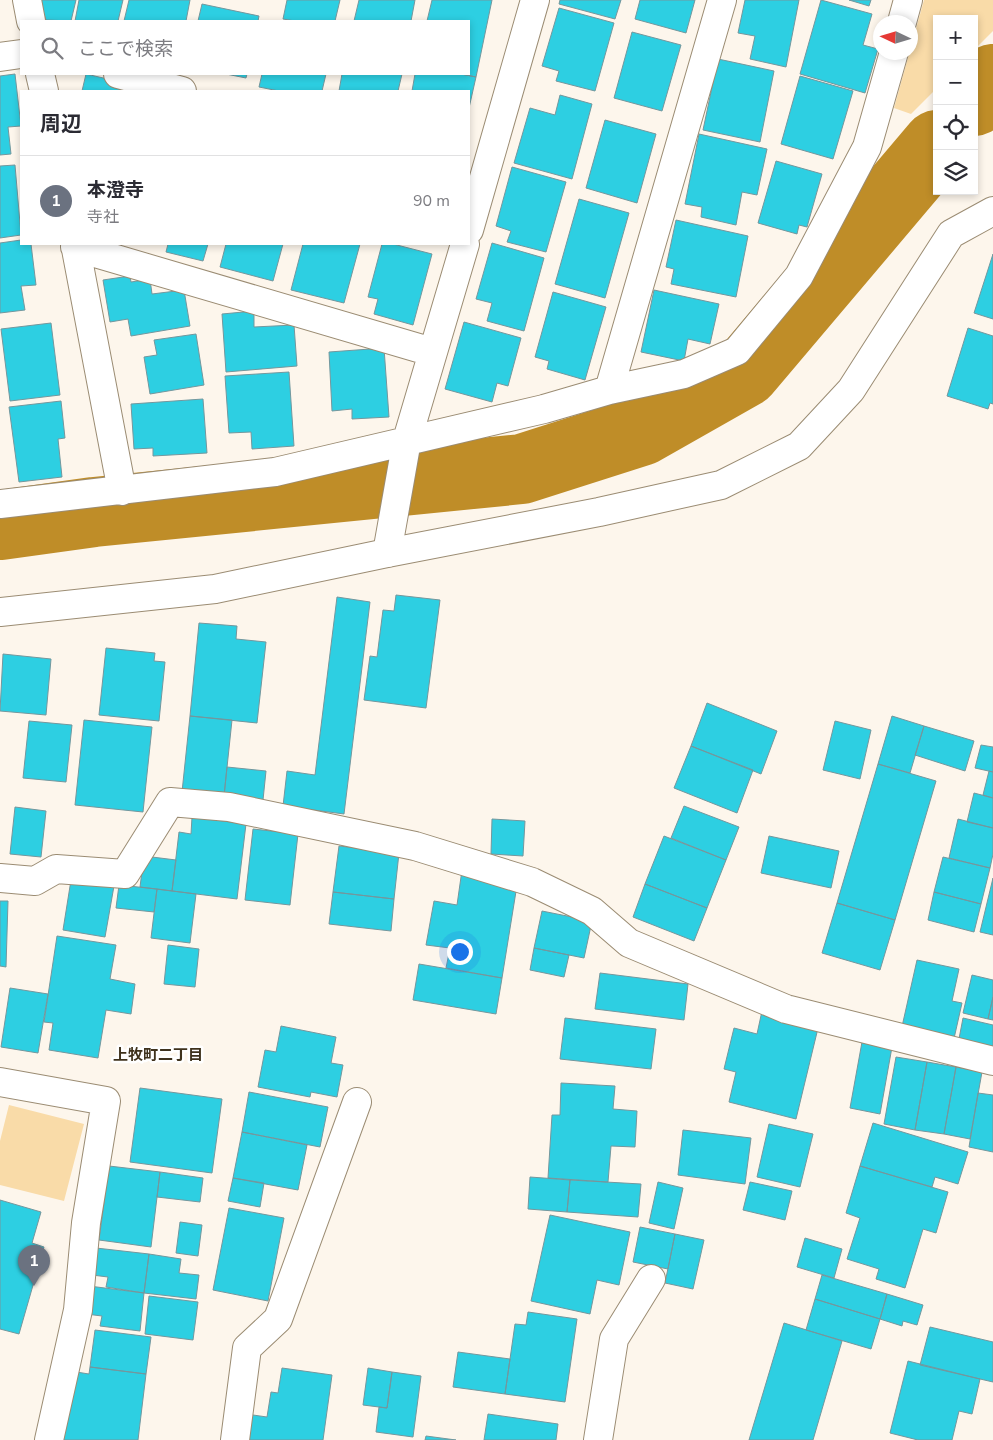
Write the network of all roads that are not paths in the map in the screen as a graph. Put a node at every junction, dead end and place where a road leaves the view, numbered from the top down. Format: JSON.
{"nodes":[{"id":1,"x":27,"y":0,"type":"edge"},
{"id":2,"x":535,"y":0,"type":"edge"},
{"id":3,"x":722,"y":0,"type":"edge"},
{"id":4,"x":908,"y":0,"type":"edge"},
{"id":5,"x":904,"y":15,"type":"edge"},
{"id":6,"x":31,"y":20,"type":"edge"},
{"id":7,"x":20,"y":54,"type":"edge"},
{"id":8,"x":0,"y":57,"type":"edge"},
{"id":9,"x":892,"y":60,"type":"edge"},
{"id":10,"x":40,"y":75,"type":"edge"},
{"id":11,"x":122,"y":75,"type":"edge"},
{"id":12,"x":44,"y":90,"type":"edge"},
{"id":13,"x":178,"y":90,"type":"edge"},
{"id":14,"x":477,"y":171,"type":"edge"},
{"id":15,"x":993,"y":211,"type":"edge"},
{"id":16,"x":470,"y":223,"type":"edge"},
{"id":17,"x":75,"y":245,"type":"edge"},
{"id":18,"x":465,"y":245,"type":"edge"},
{"id":19,"x":432,"y":352,"type":"junction"},
{"id":20,"x":609,"y":390,"type":"junction"},
{"id":21,"x":407,"y":440,"type":"junction"},
{"id":22,"x":122,"y":491,"type":"junction"},
{"id":23,"x":0,"y":504,"type":"edge"},
{"id":24,"x":387,"y":553,"type":"junction"},
{"id":25,"x":0,"y":612,"type":"edge"},
{"id":26,"x":0,"y":878,"type":"edge"},
{"id":27,"x":993,"y":1061,"type":"edge"},
{"id":28,"x":0,"y":1082,"type":"edge"},
{"id":29,"x":357,"y":1102,"type":"dead end"},
{"id":30,"x":651,"y":1279,"type":"dead end"},
{"id":31,"x":50,"y":1440,"type":"edge"},
{"id":32,"x":235,"y":1440,"type":"edge"},
{"id":33,"x":598,"y":1440,"type":"edge"}],
"edges":[{"from":1,"to":6,"type":"street"},
{"from":2,"to":14,"type":"street"},
{"from":3,"to":20,"type":"street"},
{"from":4,"to":5,"type":"street"},
{"from":7,"to":8,"type":"street"},
{"from":9,"to":20,"type":"street"},
{"from":10,"to":12,"type":"street"},
{"from":11,"to":13,"type":"street"},
{"from":14,"to":16,"type":"street"},
{"from":15,"to":24,"type":"street"},
{"from":17,"to":19,"type":"street"},
{"from":17,"to":22,"type":"street"},
{"from":18,"to":19,"type":"street"},
{"from":19,"to":21,"type":"street"},
{"from":20,"to":21,"type":"street"},
{"from":21,"to":22,"type":"street"},
{"from":21,"to":24,"type":"street"},
{"from":22,"to":23,"type":"street"},
{"from":24,"to":25,"type":"street"},
{"from":26,"to":27,"type":"street"},
{"from":28,"to":31,"type":"street"},
{"from":29,"to":32,"type":"street"},
{"from":30,"to":33,"type":"street"}]}
